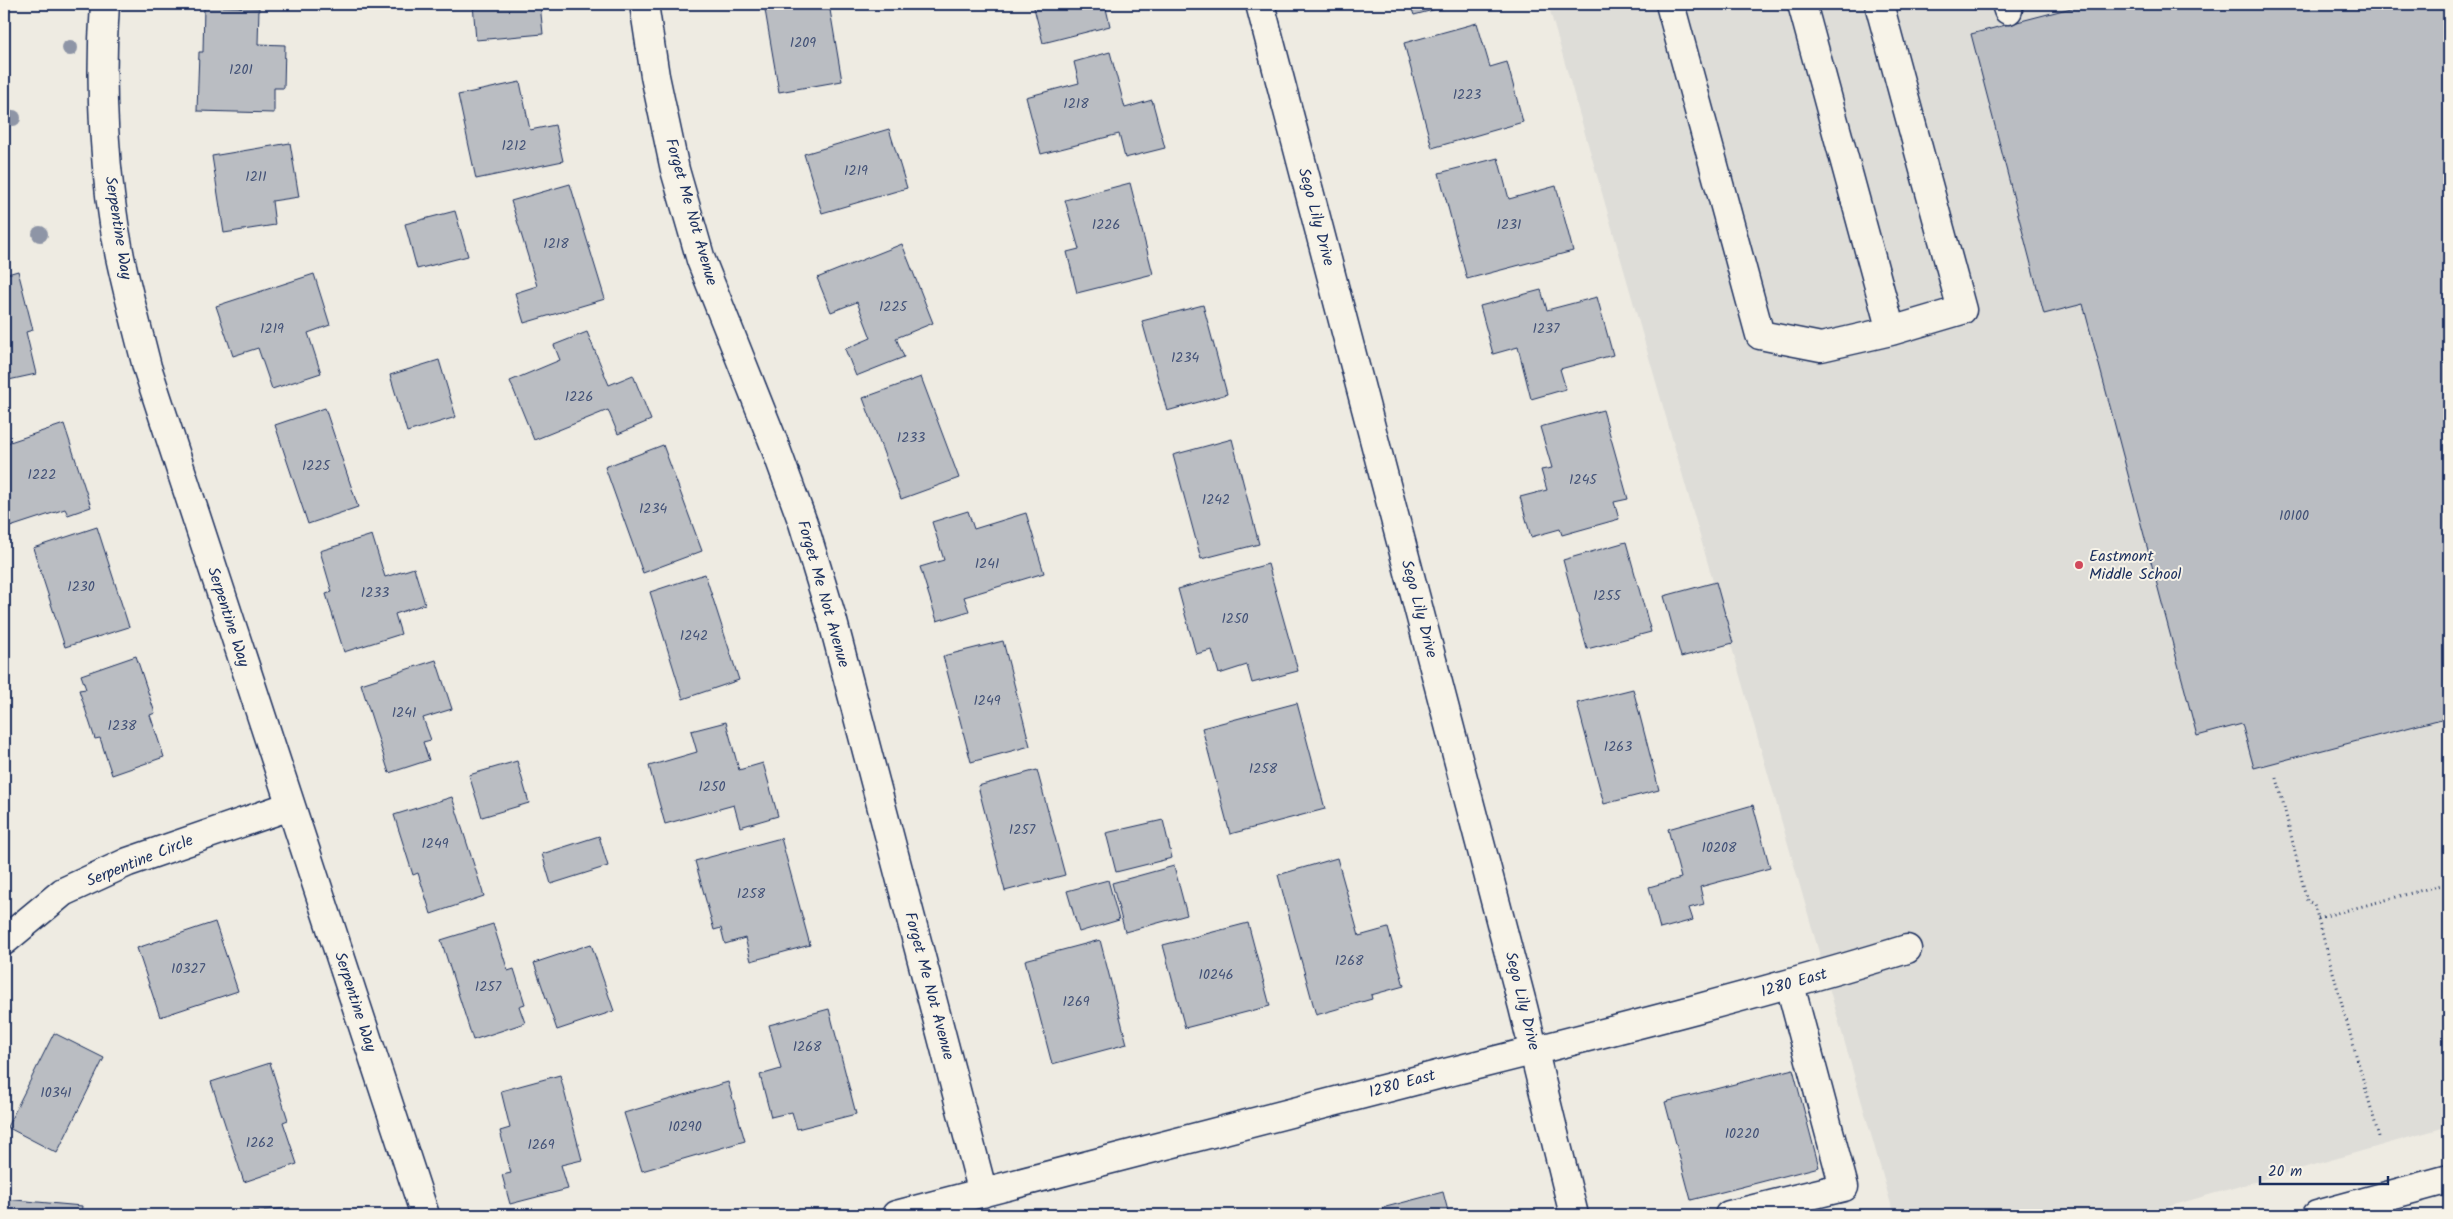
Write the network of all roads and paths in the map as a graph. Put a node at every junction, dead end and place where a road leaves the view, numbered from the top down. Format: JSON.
{"nodes":[{"id":1,"x":105,"y":4,"type":"edge"},
{"id":2,"x":644,"y":4,"type":"edge"},
{"id":3,"x":1260,"y":4,"type":"edge"},
{"id":4,"x":1670,"y":4,"type":"edge"},
{"id":5,"x":1802,"y":4,"type":"edge"},
{"id":6,"x":1878,"y":4,"type":"edge"},
{"id":7,"x":1891,"y":331,"type":"junction"},
{"id":8,"x":2278,"y":778,"type":"dead end"},
{"id":9,"x":290,"y":806,"type":"junction"},
{"id":10,"x":2449,"y":883,"type":"edge"},
{"id":11,"x":2318,"y":918,"type":"junction"},
{"id":12,"x":4,"y":941,"type":"edge"},
{"id":13,"x":1907,"y":949,"type":"dead end"},
{"id":14,"x":1790,"y":985,"type":"junction"},
{"id":15,"x":1535,"y":1051,"type":"junction"},
{"id":16,"x":2379,"y":1137,"type":"dead end"},
{"id":17,"x":2449,"y":1179,"type":"edge"},
{"id":18,"x":983,"y":1193,"type":"junction"},
{"id":19,"x":426,"y":1215,"type":"edge"},
{"id":20,"x":896,"y":1215,"type":"edge"},
{"id":21,"x":1574,"y":1215,"type":"edge"},
{"id":22,"x":1729,"y":1215,"type":"edge"},
{"id":23,"x":2317,"y":1215,"type":"edge"}],
"edges":[{"from":1,"to":9,"type":"street","name":"Serpentine Way"},
{"from":2,"to":18,"type":"street","name":"Forget Me Not Avenue"},
{"from":3,"to":15,"type":"street","name":"Sego Lily Drive"},
{"from":4,"to":7,"type":"street"},
{"from":5,"to":7,"type":"street"},
{"from":6,"to":7,"type":"street"},
{"from":8,"to":11,"type":"path"},
{"from":9,"to":12,"type":"street","name":"Serpentine Circle"},
{"from":9,"to":19,"type":"street","name":"Serpentine Way"},
{"from":10,"to":11,"type":"path"},
{"from":11,"to":16,"type":"path"},
{"from":13,"to":14,"type":"street","name":"1280 East"},
{"from":14,"to":15,"type":"street","name":"1280 East"},
{"from":14,"to":22,"type":"street"},
{"from":15,"to":18,"type":"street","name":"1280 East"},
{"from":15,"to":21,"type":"street","name":"Sego Lily Drive"},
{"from":17,"to":23,"type":"street"},
{"from":18,"to":20,"type":"street","name":"1280 East"}]}
